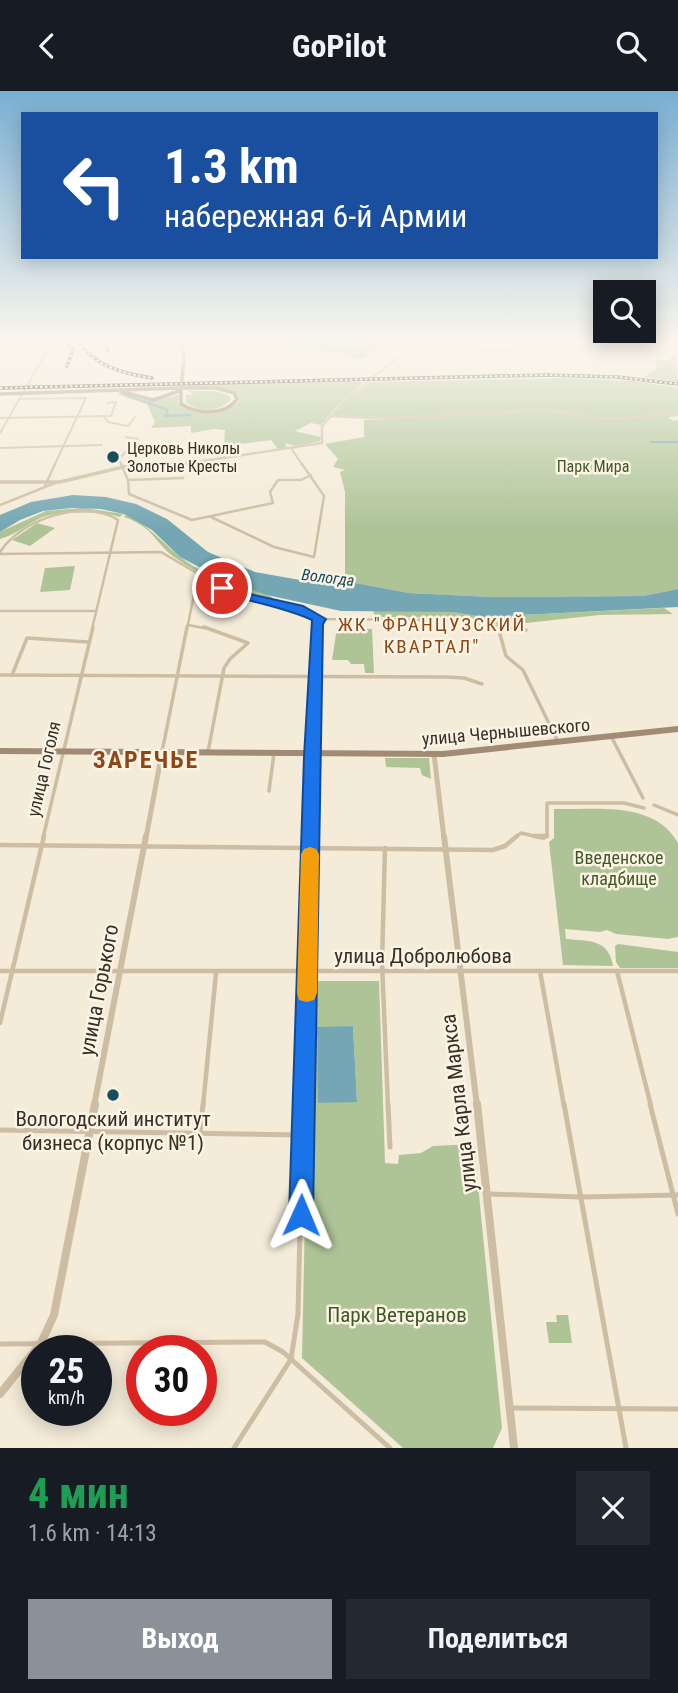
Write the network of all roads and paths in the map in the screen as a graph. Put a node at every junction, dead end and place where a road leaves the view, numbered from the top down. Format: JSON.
{"nodes":[{"id":1,"x":18,"y":401,"type":"edge"},
{"id":2,"x":85,"y":401,"type":"edge"},
{"id":3,"x":180,"y":401,"type":"edge"},
{"id":4,"x":185,"y":401,"type":"edge"},
{"id":5,"x":231,"y":401,"type":"edge"},
{"id":6,"x":234,"y":401,"type":"edge"},
{"id":7,"x":342,"y":401,"type":"edge"},
{"id":8,"x":107,"y":403,"type":"dead end"},
{"id":9,"x":678,"y":414,"type":"edge"},
{"id":10,"x":100,"y":416,"type":"junction"},
{"id":11,"x":331,"y":416,"type":"junction"},
{"id":12,"x":9,"y":417,"type":"junction"},
{"id":13,"x":79,"y":417,"type":"junction"},
{"id":14,"x":135,"y":417,"type":"dead end"},
{"id":15,"x":0,"y":418,"type":"edge"},
{"id":16,"x":0,"y":433,"type":"edge"},
{"id":17,"x":126,"y":437,"type":"dead end"},
{"id":18,"x":102,"y":445,"type":"dead end"},
{"id":19,"x":65,"y":447,"type":"junction"},
{"id":20,"x":195,"y":447,"type":"dead end"},
{"id":21,"x":0,"y":448,"type":"edge"},
{"id":22,"x":292,"y":448,"type":"junction"},
{"id":23,"x":225,"y":458,"type":"junction"},
{"id":24,"x":120,"y":467,"type":"junction"},
{"id":25,"x":311,"y":475,"type":"junction"},
{"id":26,"x":183,"y":478,"type":"dead end"},
{"id":27,"x":128,"y":480,"type":"junction"},
{"id":28,"x":0,"y":482,"type":"edge"},
{"id":29,"x":46,"y":484,"type":"junction"},
{"id":30,"x":0,"y":505,"type":"edge"},
{"id":31,"x":211,"y":517,"type":"junction"},
{"id":32,"x":109,"y":552,"type":"junction"},
{"id":33,"x":0,"y":553,"type":"edge"},
{"id":34,"x":202,"y":578,"type":"junction"},
{"id":35,"x":0,"y":611,"type":"edge"},
{"id":36,"x":96,"y":611,"type":"junction"},
{"id":37,"x":319,"y":619,"type":"junction"},
{"id":38,"x":188,"y":625,"type":"junction"},
{"id":39,"x":498,"y":627,"type":"junction"},
{"id":40,"x":526,"y":630,"type":"dead end"},
{"id":41,"x":88,"y":642,"type":"junction"},
{"id":42,"x":81,"y":674,"type":"junction"},
{"id":43,"x":177,"y":674,"type":"junction"},
{"id":44,"x":222,"y":674,"type":"junction"},
{"id":45,"x":315,"y":674,"type":"junction"},
{"id":46,"x":0,"y":675,"type":"edge"},
{"id":47,"x":12,"y":675,"type":"junction"},
{"id":48,"x":482,"y":684,"type":"dead end"},
{"id":49,"x":678,"y":729,"type":"edge"},
{"id":50,"x":611,"y":736,"type":"junction"},
{"id":51,"x":559,"y":743,"type":"junction"},
{"id":52,"x":0,"y":751,"type":"edge"},
{"id":53,"x":63,"y":751,"type":"junction"},
{"id":54,"x":162,"y":752,"type":"junction"},
{"id":55,"x":208,"y":752,"type":"junction"},
{"id":56,"x":274,"y":753,"type":"junction"},
{"id":57,"x":312,"y":753,"type":"junction"},
{"id":58,"x":434,"y":754,"type":"junction"},
{"id":59,"x":269,"y":791,"type":"dead end"},
{"id":60,"x":643,"y":798,"type":"dead end"},
{"id":61,"x":653,"y":805,"type":"dead end"},
{"id":62,"x":644,"y":808,"type":"dead end"},
{"id":63,"x":678,"y":815,"type":"edge"},
{"id":64,"x":0,"y":845,"type":"edge"},
{"id":65,"x":41,"y":845,"type":"junction"},
{"id":66,"x":143,"y":848,"type":"junction"},
{"id":67,"x":310,"y":848,"type":"junction"},
{"id":68,"x":385,"y":848,"type":"junction"},
{"id":69,"x":447,"y":848,"type":"junction"},
{"id":70,"x":0,"y":971,"type":"edge"},
{"id":71,"x":12,"y":971,"type":"junction"},
{"id":72,"x":461,"y":971,"type":"junction"},
{"id":73,"x":540,"y":971,"type":"junction"},
{"id":74,"x":617,"y":971,"type":"junction"},
{"id":75,"x":678,"y":971,"type":"edge"},
{"id":76,"x":121,"y":972,"type":"junction"},
{"id":77,"x":216,"y":972,"type":"junction"},
{"id":78,"x":307,"y":972,"type":"junction"},
{"id":79,"x":384,"y":972,"type":"junction"},
{"id":80,"x":0,"y":1023,"type":"edge"},
{"id":81,"x":0,"y":1130,"type":"edge"},
{"id":82,"x":90,"y":1133,"type":"junction"},
{"id":83,"x":200,"y":1134,"type":"junction"},
{"id":84,"x":303,"y":1135,"type":"junction"},
{"id":85,"x":390,"y":1147,"type":"dead end"},
{"id":86,"x":487,"y":1193,"type":"junction"},
{"id":87,"x":676,"y":1195,"type":"edge"},
{"id":88,"x":581,"y":1197,"type":"junction"},
{"id":89,"x":678,"y":1214,"type":"edge"},
{"id":90,"x":45,"y":1335,"type":"edge"},
{"id":91,"x":21,"y":1343,"type":"edge"},
{"id":92,"x":112,"y":1343,"type":"edge"},
{"id":93,"x":0,"y":1344,"type":"edge"},
{"id":94,"x":291,"y":1359,"type":"junction"},
{"id":95,"x":21,"y":1368,"type":"edge"},
{"id":96,"x":0,"y":1394,"type":"edge"},
{"id":97,"x":510,"y":1408,"type":"junction"},
{"id":98,"x":619,"y":1408,"type":"junction"},
{"id":99,"x":678,"y":1409,"type":"edge"},
{"id":100,"x":234,"y":1448,"type":"edge"},
{"id":101,"x":390,"y":1448,"type":"edge"},
{"id":102,"x":514,"y":1448,"type":"edge"},
{"id":103,"x":626,"y":1448,"type":"edge"}],
"edges":[{"from":1,"to":12,"type":"street"},
{"from":2,"to":13,"type":"street"},
{"from":3,"to":6,"type":"main road"},
{"from":4,"to":5,"type":"main road"},
{"from":7,"to":11,"type":"street"},
{"from":8,"to":10,"type":"street"},
{"from":9,"to":11,"type":"street"},
{"from":10,"to":13,"type":"street"},
{"from":10,"to":14,"type":"street"},
{"from":11,"to":22,"type":"street"},
{"from":12,"to":13,"type":"street"},
{"from":12,"to":15,"type":"street"},
{"from":12,"to":16,"type":"street"},
{"from":13,"to":19,"type":"street"},
{"from":17,"to":24,"type":"street"},
{"from":18,"to":19,"type":"street"},
{"from":19,"to":21,"type":"street"},
{"from":19,"to":29,"type":"street"},
{"from":20,"to":23,"type":"street"},
{"from":22,"to":23,"type":"street"},
{"from":22,"to":25,"type":"street"},
{"from":23,"to":24,"type":"street"},
{"from":24,"to":27,"type":"street"},
{"from":24,"to":29,"type":"street"},
{"from":25,"to":31,"type":"street"},
{"from":25,"to":31,"type":"street"},
{"from":26,"to":27,"type":"street"},
{"from":27,"to":31,"type":"street"},
{"from":28,"to":29,"type":"street"},
{"from":29,"to":30,"type":"street"},
{"from":32,"to":33,"type":"street"},
{"from":32,"to":33,"type":"street","name":"улица Гоголя"},
{"from":32,"to":34,"type":"street"},
{"from":32,"to":36,"type":"street","name":"улица Гоголя"},
{"from":34,"to":37,"type":"street"},
{"from":34,"to":38,"type":"street","name":"улица Горького"},
{"from":35,"to":36,"type":"street"},
{"from":36,"to":41,"type":"street","name":"улица Гоголя"},
{"from":37,"to":39,"type":"street"},
{"from":37,"to":45,"type":"street"},
{"from":38,"to":43,"type":"street","name":"улица Горького"},
{"from":38,"to":44,"type":"street"},
{"from":39,"to":40,"type":"street"},
{"from":39,"to":51,"type":"street"},
{"from":41,"to":42,"type":"street","name":"улица Гоголя"},
{"from":41,"to":47,"type":"street"},
{"from":42,"to":43,"type":"street"},
{"from":42,"to":47,"type":"street"},
{"from":42,"to":53,"type":"street","name":"улица Гоголя"},
{"from":43,"to":44,"type":"street"},
{"from":43,"to":54,"type":"street","name":"улица Горького"},
{"from":44,"to":45,"type":"street"},
{"from":44,"to":55,"type":"street"},
{"from":45,"to":48,"type":"street"},
{"from":45,"to":57,"type":"street"},
{"from":46,"to":47,"type":"street"},
{"from":49,"to":50,"type":"main road","name":"улица Чернышевского"},
{"from":50,"to":51,"type":"main road","name":"улица Чернышевского"},
{"from":50,"to":60,"type":"street"},
{"from":51,"to":58,"type":"main road","name":"улица Чернышевского"},
{"from":52,"to":53,"type":"main road","name":"улица Чернышевского"},
{"from":53,"to":54,"type":"main road","name":"улица Чернышевского"},
{"from":53,"to":65,"type":"street","name":"улица Гоголя"},
{"from":54,"to":55,"type":"main road","name":"улица Чернышевского"},
{"from":54,"to":66,"type":"street","name":"улица Горького"},
{"from":55,"to":56,"type":"main road","name":"улица Чернышевского"},
{"from":56,"to":57,"type":"main road","name":"улица Чернышевского"},
{"from":56,"to":59,"type":"street"},
{"from":57,"to":58,"type":"main road","name":"улица Чернышевского"},
{"from":57,"to":67,"type":"street"},
{"from":58,"to":69,"type":"street","name":"улица Карла Маркса"},
{"from":61,"to":63,"type":"street"},
{"from":62,"to":69,"type":"street"},
{"from":64,"to":65,"type":"street"},
{"from":65,"to":66,"type":"street"},
{"from":65,"to":71,"type":"street","name":"улица Гоголя"},
{"from":66,"to":67,"type":"street"},
{"from":66,"to":76,"type":"street","name":"улица Горького"},
{"from":67,"to":68,"type":"street"},
{"from":67,"to":78,"type":"street"},
{"from":68,"to":69,"type":"street"},
{"from":68,"to":79,"type":"street"},
{"from":69,"to":72,"type":"street","name":"улица Карла Маркса"},
{"from":70,"to":71,"type":"street","name":"улица Добролюбова"},
{"from":71,"to":76,"type":"street","name":"улица Добролюбова"},
{"from":71,"to":80,"type":"street","name":"улица Гоголя"},
{"from":72,"to":73,"type":"street","name":"улица Добролюбова"},
{"from":72,"to":79,"type":"street","name":"улица Добролюбова"},
{"from":72,"to":86,"type":"street","name":"улица Карла Маркса"},
{"from":73,"to":74,"type":"street","name":"улица Добролюбова"},
{"from":73,"to":88,"type":"street"},
{"from":74,"to":75,"type":"street","name":"улица Добролюбова"},
{"from":74,"to":87,"type":"street"},
{"from":76,"to":77,"type":"street","name":"улица Добролюбова"},
{"from":76,"to":82,"type":"street","name":"улица Горького"},
{"from":77,"to":78,"type":"street","name":"улица Добролюбова"},
{"from":77,"to":83,"type":"street"},
{"from":78,"to":79,"type":"street","name":"улица Добролюбова"},
{"from":78,"to":84,"type":"street"},
{"from":79,"to":85,"type":"street"},
{"from":81,"to":82,"type":"street"},
{"from":82,"to":83,"type":"street"},
{"from":82,"to":90,"type":"street","name":"улица Горького"},
{"from":83,"to":84,"type":"street"},
{"from":84,"to":94,"type":"street"},
{"from":86,"to":88,"type":"street"},
{"from":86,"to":97,"type":"street","name":"улица Карла Маркса"},
{"from":87,"to":88,"type":"street"},
{"from":87,"to":89,"type":"street"},
{"from":88,"to":98,"type":"street"},
{"from":91,"to":93,"type":"street"},
{"from":92,"to":94,"type":"street"},
{"from":94,"to":100,"type":"street"},
{"from":94,"to":101,"type":"street"},
{"from":95,"to":96,"type":"street","name":"улица Горького"},
{"from":97,"to":98,"type":"street"},
{"from":97,"to":102,"type":"street","name":"улица Карла Маркса"},
{"from":98,"to":99,"type":"street"},
{"from":98,"to":103,"type":"street"}]}
